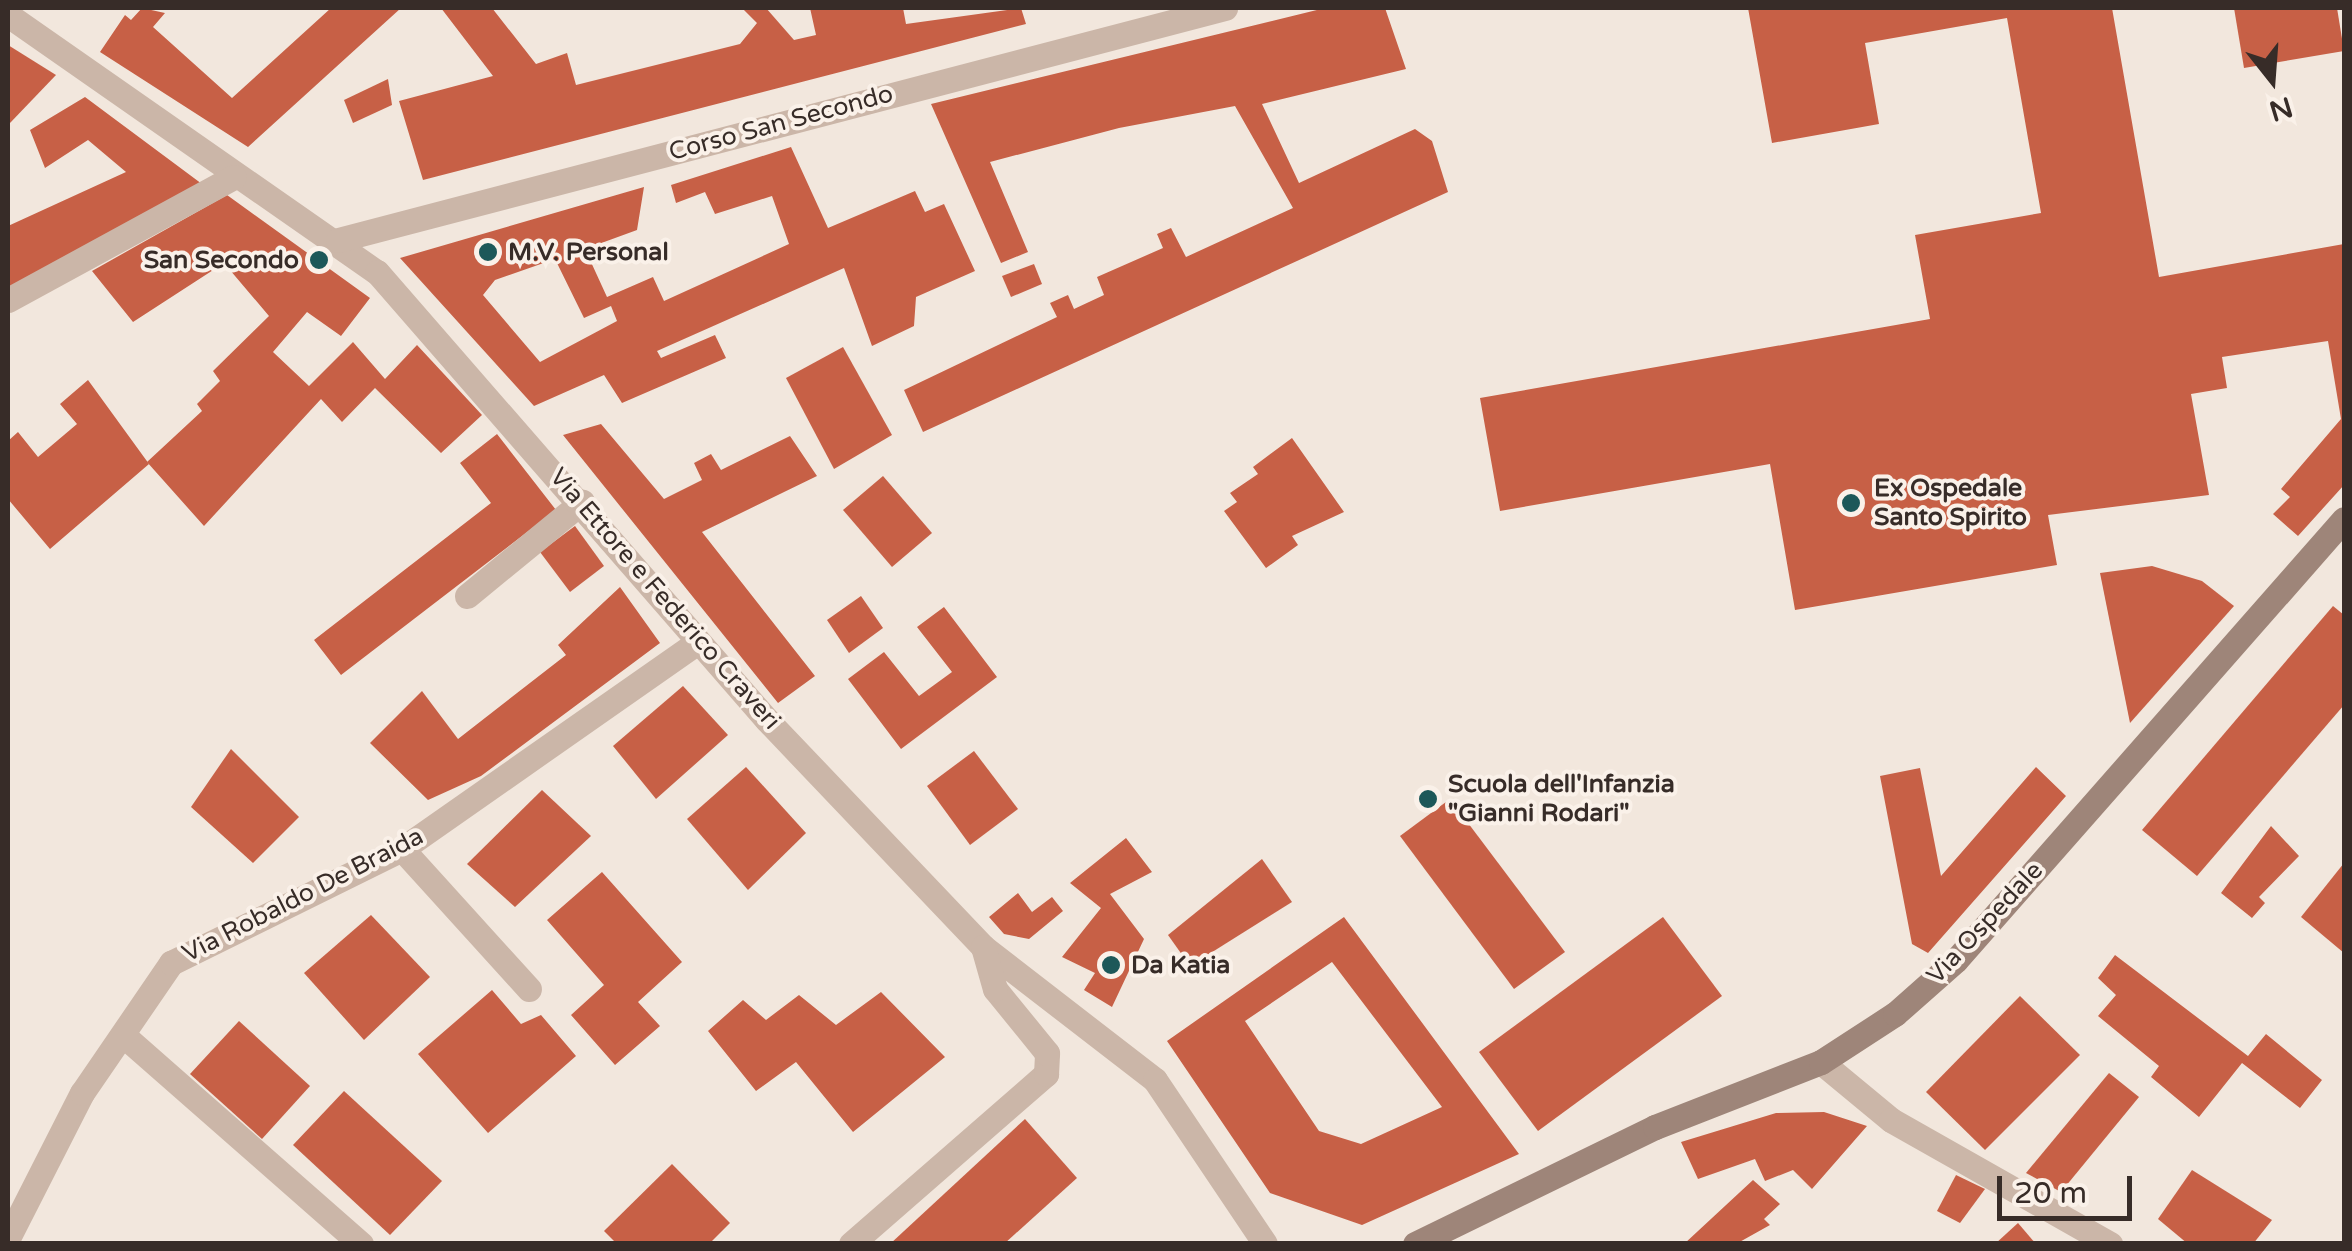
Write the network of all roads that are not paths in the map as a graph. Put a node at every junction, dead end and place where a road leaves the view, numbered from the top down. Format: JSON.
{"nodes":[{"id":1,"x":1225,"y":8,"type":"edge"},
{"id":2,"x":8,"y":15,"type":"edge"},
{"id":3,"x":234,"y":177,"type":"junction"},
{"id":4,"x":338,"y":240,"type":"junction"},
{"id":5,"x":8,"y":300,"type":"edge"},
{"id":6,"x":582,"y":502,"type":"junction"},
{"id":7,"x":2344,"y":519,"type":"edge"},
{"id":8,"x":467,"y":596,"type":"dead end"},
{"id":9,"x":698,"y":642,"type":"junction"},
{"id":10,"x":402,"y":848,"type":"junction"},
{"id":11,"x":983,"y":948,"type":"junction"},
{"id":12,"x":529,"y":989,"type":"dead end"},
{"id":13,"x":123,"y":1035,"type":"junction"},
{"id":14,"x":1821,"y":1062,"type":"junction"},
{"id":15,"x":8,"y":1238,"type":"edge"},
{"id":16,"x":861,"y":1240,"type":"edge"},
{"id":17,"x":361,"y":1244,"type":"edge"},
{"id":18,"x":1265,"y":1244,"type":"edge"},
{"id":19,"x":1415,"y":1244,"type":"edge"},
{"id":20,"x":2110,"y":1244,"type":"edge"}],
"edges":[{"from":1,"to":4,"type":"street","name":"Corso San Secondo"},
{"from":2,"to":3,"type":"street","name":"Via Ettore e Federico Craveri"},
{"from":3,"to":4,"type":"street","name":"Via Ettore e Federico Craveri"},
{"from":3,"to":5,"type":"street"},
{"from":4,"to":6,"type":"street","name":"Via Ettore e Federico Craveri"},
{"from":6,"to":8,"type":"street"},
{"from":6,"to":9,"type":"street","name":"Via Ettore e Federico Craveri"},
{"from":7,"to":14,"type":"street","name":"Via Ospedale"},
{"from":9,"to":10,"type":"street","name":"Via Robaldo De Braida"},
{"from":9,"to":11,"type":"street","name":"Via Ettore e Federico Craveri"},
{"from":10,"to":12,"type":"street"},
{"from":10,"to":13,"type":"street","name":"Via Robaldo De Braida"},
{"from":11,"to":16,"type":"street"},
{"from":11,"to":18,"type":"street","name":"Via Ettore e Federico Craveri"},
{"from":13,"to":15,"type":"street","name":"Via Robaldo De Braida"},
{"from":13,"to":17,"type":"street"},
{"from":14,"to":19,"type":"street","name":"Via Ospedale"},
{"from":14,"to":20,"type":"street"}]}
